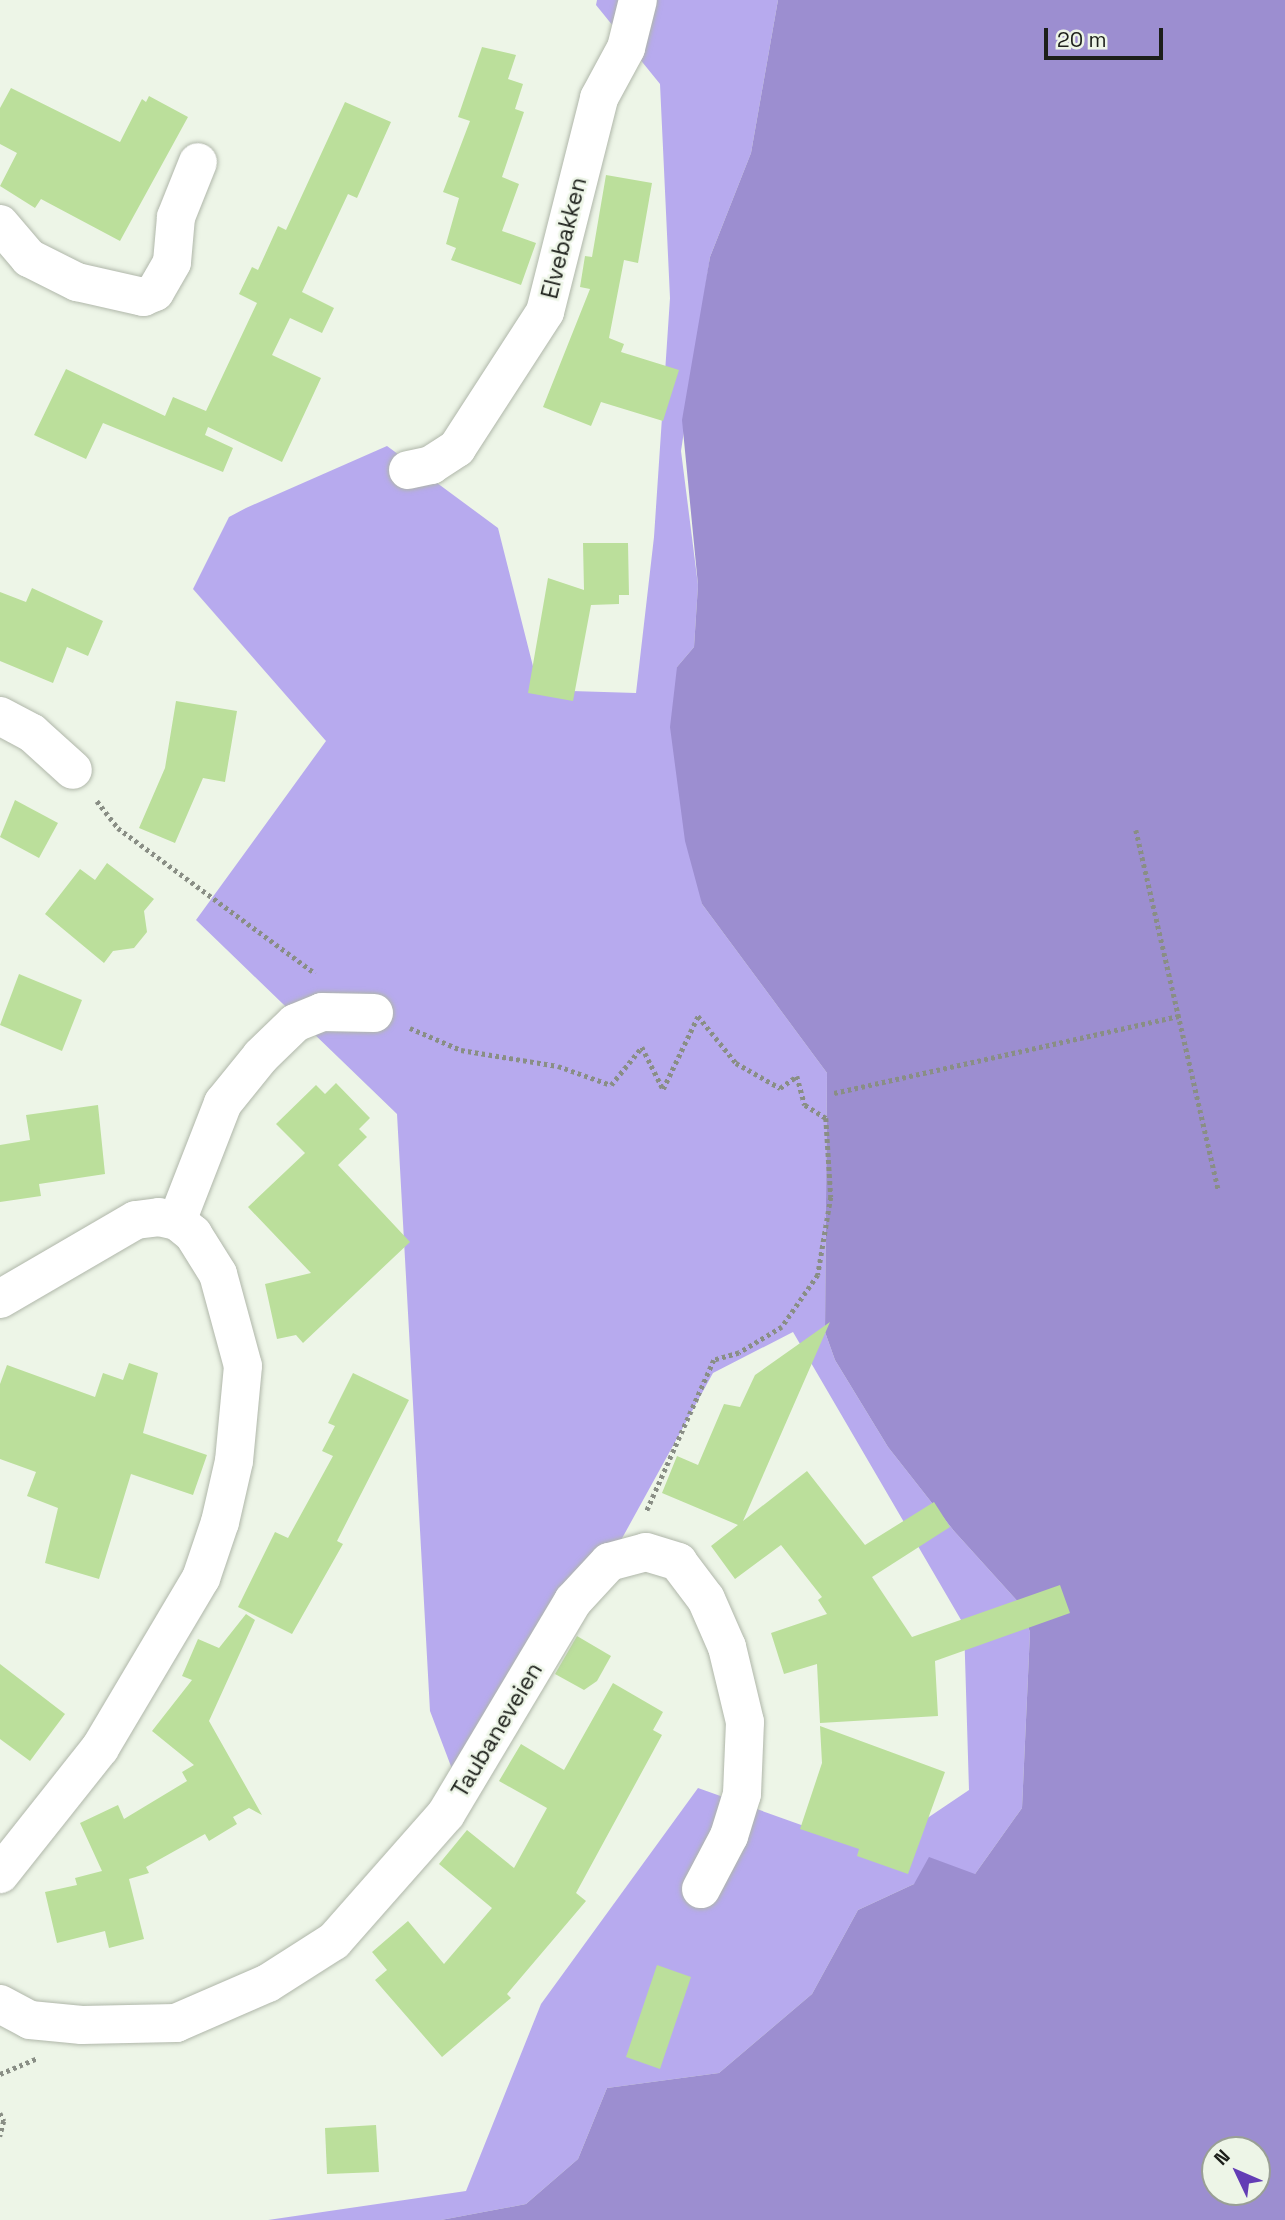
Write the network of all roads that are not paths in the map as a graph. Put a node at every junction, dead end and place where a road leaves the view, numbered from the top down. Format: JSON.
{"nodes":[{"id":1,"x":638,"y":0,"type":"edge"},
{"id":2,"x":198,"y":162,"type":"dead end"},
{"id":3,"x":0,"y":224,"type":"edge"},
{"id":4,"x":408,"y":470,"type":"dead end"},
{"id":5,"x":0,"y":716,"type":"edge"},
{"id":6,"x":73,"y":770,"type":"road end"},
{"id":7,"x":374,"y":1013,"type":"road end"},
{"id":8,"x":177,"y":1221,"type":"junction"},
{"id":9,"x":0,"y":1299,"type":"edge"},
{"id":10,"x":0,"y":1874,"type":"edge"},
{"id":11,"x":701,"y":1889,"type":"dead end"},
{"id":12,"x":0,"y":2004,"type":"edge"}],
"edges":[{"from":1,"to":4,"type":"street","name":"Elvebakken"},
{"from":2,"to":3,"type":"street"},
{"from":5,"to":6,"type":"street"},
{"from":7,"to":8,"type":"street"},
{"from":8,"to":9,"type":"street"},
{"from":8,"to":10,"type":"street"},
{"from":11,"to":12,"type":"street","name":"Taubaneveien"}]}
